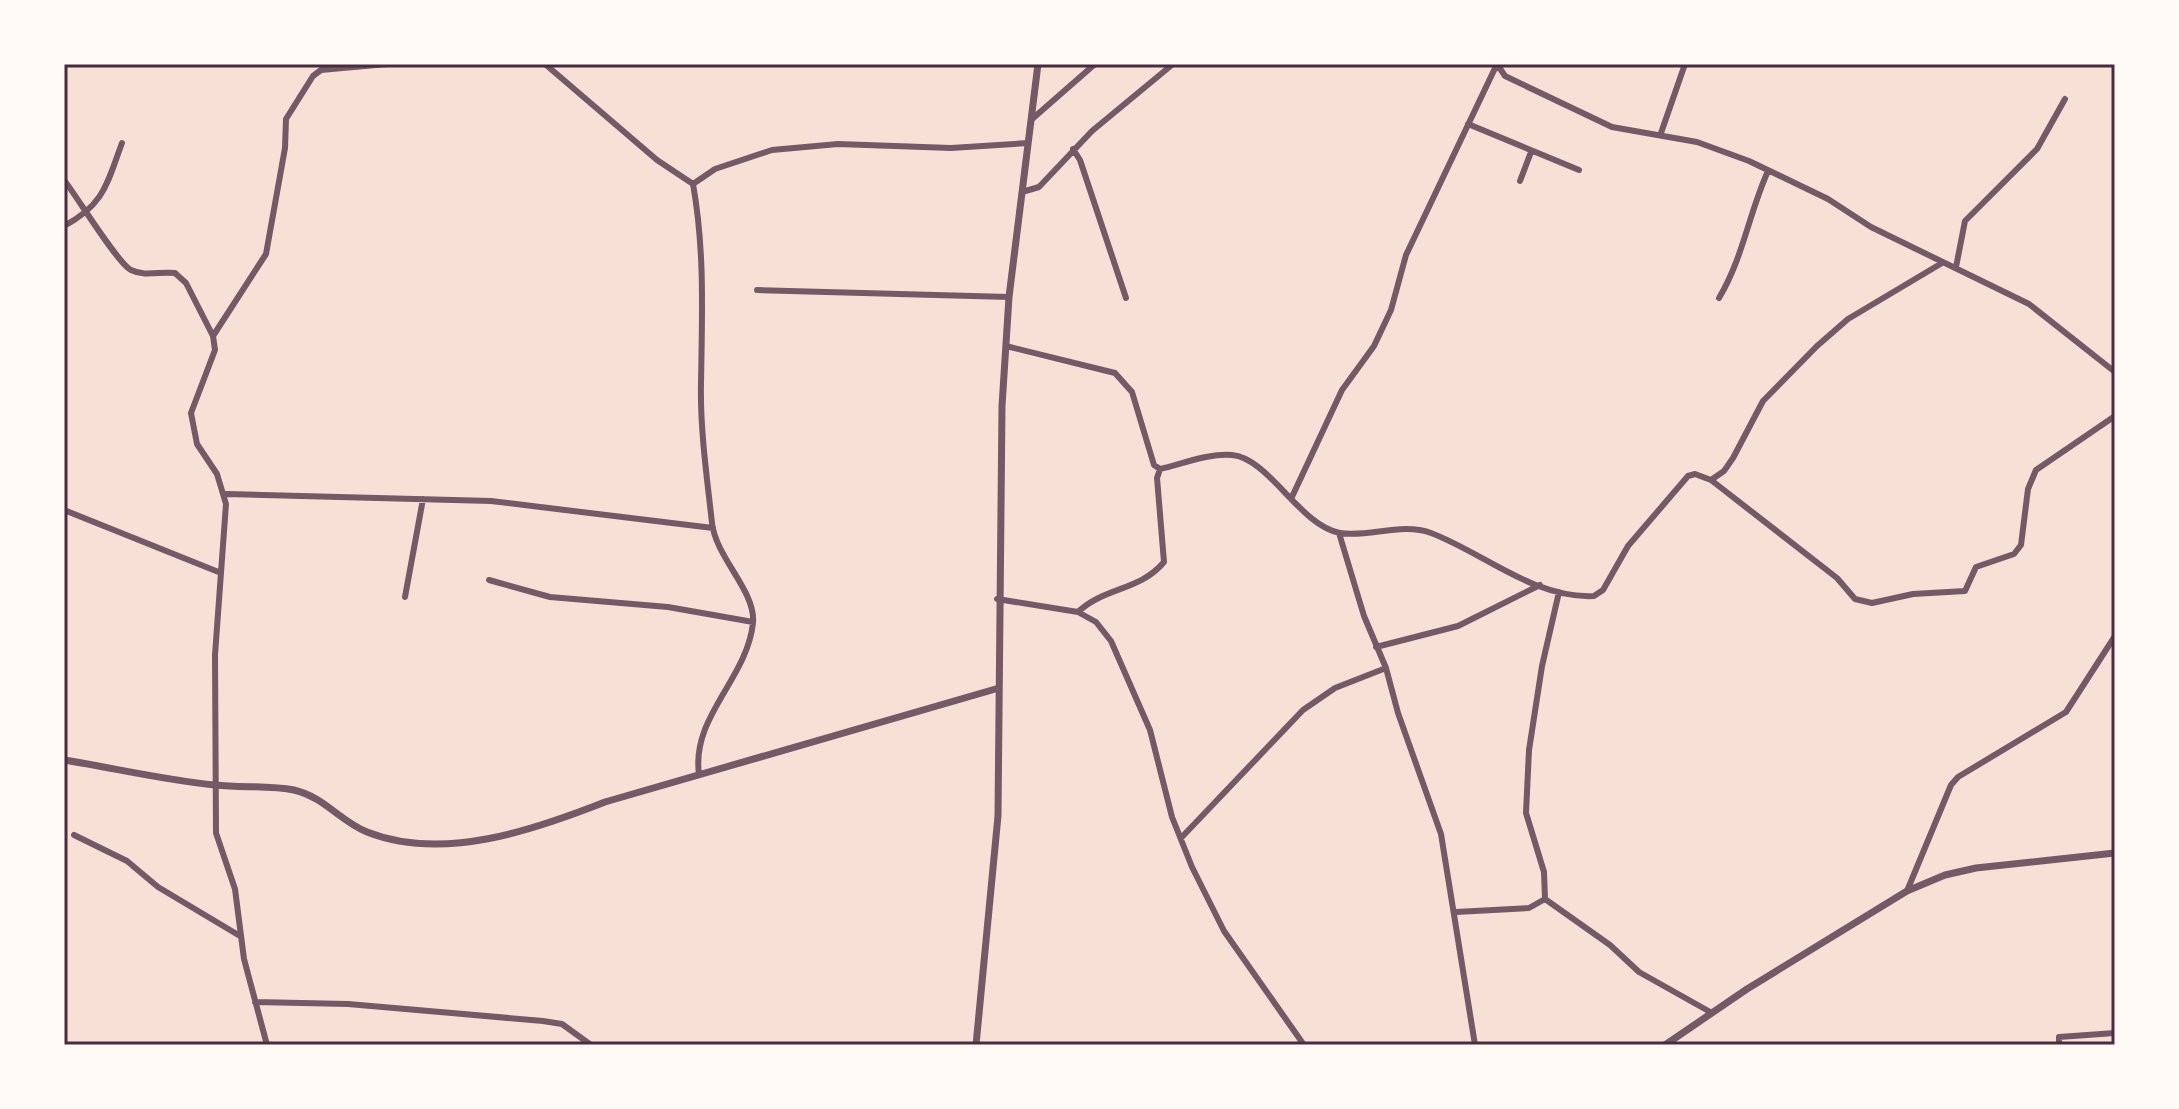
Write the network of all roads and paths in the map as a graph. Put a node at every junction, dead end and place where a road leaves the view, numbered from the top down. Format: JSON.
{"nodes":[{"id":1,"x":387,"y":64,"type":"edge"},
{"id":2,"x":545,"y":64,"type":"edge"},
{"id":3,"x":1038,"y":64,"type":"edge"},
{"id":4,"x":1095,"y":64,"type":"edge"},
{"id":5,"x":1173,"y":64,"type":"edge"},
{"id":6,"x":1497,"y":64,"type":"edge"},
{"id":7,"x":1685,"y":64,"type":"edge"},
{"id":8,"x":351,"y":65,"type":"edge"},
{"id":9,"x":2065,"y":99,"type":"dead end"},
{"id":10,"x":1031,"y":120,"type":"junction"},
{"id":11,"x":1468,"y":124,"type":"junction"},
{"id":12,"x":1661,"y":133,"type":"junction"},
{"id":13,"x":122,"y":143,"type":"dead end"},
{"id":14,"x":1028,"y":143,"type":"junction"},
{"id":15,"x":1073,"y":149,"type":"junction"},
{"id":16,"x":1531,"y":152,"type":"junction"},
{"id":17,"x":1579,"y":170,"type":"dead end"},
{"id":18,"x":1768,"y":171,"type":"junction"},
{"id":19,"x":64,"y":180,"type":"edge"},
{"id":20,"x":1520,"y":181,"type":"dead end"},
{"id":21,"x":693,"y":184,"type":"junction"},
{"id":22,"x":1022,"y":192,"type":"junction"},
{"id":23,"x":89,"y":211,"type":"junction"},
{"id":24,"x":64,"y":226,"type":"edge"},
{"id":25,"x":1942,"y":263,"type":"junction"},
{"id":26,"x":1956,"y":267,"type":"junction"},
{"id":27,"x":757,"y":290,"type":"dead end"},
{"id":28,"x":1009,"y":297,"type":"junction"},
{"id":29,"x":1126,"y":298,"type":"dead end"},
{"id":30,"x":1719,"y":298,"type":"dead end"},
{"id":31,"x":213,"y":336,"type":"junction"},
{"id":32,"x":1006,"y":346,"type":"junction"},
{"id":33,"x":2115,"y":372,"type":"edge"},
{"id":34,"x":2115,"y":416,"type":"edge"},
{"id":35,"x":1160,"y":469,"type":"junction"},
{"id":36,"x":1711,"y":480,"type":"junction"},
{"id":37,"x":226,"y":494,"type":"junction"},
{"id":38,"x":423,"y":499,"type":"junction"},
{"id":39,"x":1291,"y":499,"type":"junction"},
{"id":40,"x":64,"y":510,"type":"edge"},
{"id":41,"x":713,"y":528,"type":"junction"},
{"id":42,"x":1339,"y":533,"type":"junction"},
{"id":43,"x":221,"y":573,"type":"junction"},
{"id":44,"x":489,"y":580,"type":"dead end"},
{"id":45,"x":1540,"y":585,"type":"junction"},
{"id":46,"x":1559,"y":592,"type":"junction"},
{"id":47,"x":405,"y":597,"type":"dead end"},
{"id":48,"x":997,"y":599,"type":"junction"},
{"id":49,"x":1078,"y":612,"type":"junction"},
{"id":50,"x":753,"y":622,"type":"junction"},
{"id":51,"x":2115,"y":636,"type":"edge"},
{"id":52,"x":1376,"y":647,"type":"junction"},
{"id":53,"x":1386,"y":668,"type":"junction"},
{"id":54,"x":999,"y":688,"type":"junction"},
{"id":55,"x":64,"y":760,"type":"edge"},
{"id":56,"x":699,"y":774,"type":"junction"},
{"id":57,"x":213,"y":785,"type":"junction"},
{"id":58,"x":74,"y":835,"type":"dead end"},
{"id":59,"x":1181,"y":838,"type":"junction"},
{"id":60,"x":2115,"y":853,"type":"edge"},
{"id":61,"x":1907,"y":891,"type":"junction"},
{"id":62,"x":1545,"y":899,"type":"junction"},
{"id":63,"x":1456,"y":912,"type":"junction"},
{"id":64,"x":240,"y":936,"type":"junction"},
{"id":65,"x":255,"y":1002,"type":"junction"},
{"id":66,"x":1712,"y":1013,"type":"junction"},
{"id":67,"x":2115,"y":1033,"type":"edge"},
{"id":68,"x":267,"y":1043,"type":"edge"},
{"id":69,"x":258,"y":1045,"type":"edge"},
{"id":70,"x":591,"y":1045,"type":"edge"},
{"id":71,"x":976,"y":1045,"type":"edge"},
{"id":72,"x":1304,"y":1045,"type":"edge"},
{"id":73,"x":1475,"y":1045,"type":"edge"},
{"id":74,"x":1665,"y":1045,"type":"edge"},
{"id":75,"x":2059,"y":1045,"type":"edge"}],
"edges":[{"from":1,"to":8,"type":"street"},
{"from":2,"to":21,"type":"street"},
{"from":3,"to":10,"type":"street"},
{"from":4,"to":10,"type":"street"},
{"from":5,"to":15,"type":"street"},
{"from":6,"to":11,"type":"street"},
{"from":6,"to":12,"type":"street"},
{"from":7,"to":12,"type":"street"},
{"from":8,"to":31,"type":"street"},
{"from":9,"to":26,"type":"street"},
{"from":10,"to":14,"type":"street"},
{"from":11,"to":16,"type":"street"},
{"from":11,"to":39,"type":"street"},
{"from":12,"to":18,"type":"street"},
{"from":13,"to":23,"type":"street"},
{"from":14,"to":21,"type":"street"},
{"from":14,"to":22,"type":"street"},
{"from":15,"to":22,"type":"street"},
{"from":15,"to":29,"type":"street"},
{"from":16,"to":17,"type":"street"},
{"from":16,"to":20,"type":"street"},
{"from":18,"to":25,"type":"street"},
{"from":18,"to":30,"type":"street"},
{"from":19,"to":23,"type":"street"},
{"from":21,"to":41,"type":"street"},
{"from":22,"to":28,"type":"street"},
{"from":23,"to":24,"type":"street"},
{"from":23,"to":31,"type":"street"},
{"from":25,"to":26,"type":"street"},
{"from":25,"to":36,"type":"street"},
{"from":26,"to":33,"type":"street"},
{"from":27,"to":28,"type":"street"},
{"from":28,"to":32,"type":"street"},
{"from":31,"to":37,"type":"street"},
{"from":32,"to":35,"type":"street"},
{"from":32,"to":48,"type":"street"},
{"from":34,"to":36,"type":"street"},
{"from":35,"to":39,"type":"street"},
{"from":35,"to":49,"type":"street"},
{"from":36,"to":46,"type":"street"},
{"from":37,"to":38,"type":"street"},
{"from":37,"to":43,"type":"street"},
{"from":38,"to":41,"type":"street"},
{"from":38,"to":47,"type":"street"},
{"from":39,"to":42,"type":"street"},
{"from":40,"to":43,"type":"street"},
{"from":41,"to":50,"type":"street"},
{"from":42,"to":45,"type":"street"},
{"from":42,"to":52,"type":"street"},
{"from":43,"to":57,"type":"street"},
{"from":44,"to":50,"type":"street"},
{"from":45,"to":46,"type":"street"},
{"from":45,"to":52,"type":"street"},
{"from":46,"to":62,"type":"street"},
{"from":48,"to":49,"type":"street"},
{"from":48,"to":54,"type":"street"},
{"from":49,"to":59,"type":"street"},
{"from":50,"to":56,"type":"street"},
{"from":51,"to":61,"type":"street"},
{"from":52,"to":53,"type":"street"},
{"from":53,"to":59,"type":"street"},
{"from":53,"to":63,"type":"street"},
{"from":54,"to":56,"type":"street"},
{"from":54,"to":71,"type":"street"},
{"from":55,"to":57,"type":"street"},
{"from":56,"to":57,"type":"street"},
{"from":57,"to":64,"type":"street"},
{"from":58,"to":64,"type":"street"},
{"from":59,"to":72,"type":"street"},
{"from":60,"to":61,"type":"street"},
{"from":61,"to":66,"type":"street"},
{"from":62,"to":63,"type":"street"},
{"from":62,"to":66,"type":"street"},
{"from":63,"to":73,"type":"street"},
{"from":64,"to":65,"type":"street"},
{"from":65,"to":68,"type":"street"},
{"from":65,"to":70,"type":"street"},
{"from":66,"to":74,"type":"street"},
{"from":67,"to":75,"type":"street"},
{"from":68,"to":69,"type":"street"}]}
